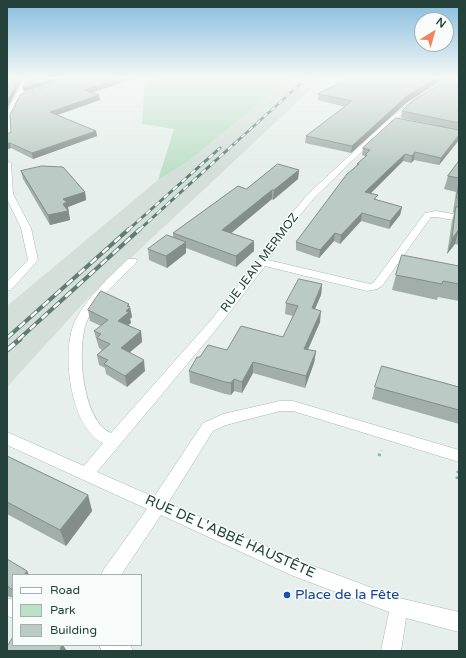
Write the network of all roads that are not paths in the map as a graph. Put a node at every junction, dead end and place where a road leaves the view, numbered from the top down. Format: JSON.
{"nodes":[{"id":1,"x":12,"y":108,"type":"edge"},
{"id":2,"x":406,"y":108,"type":"edge"},
{"id":3,"x":7,"y":137,"type":"edge"},
{"id":4,"x":7,"y":163,"type":"edge"},
{"id":5,"x":459,"y":218,"type":"edge"},
{"id":6,"x":132,"y":261,"type":"dead end"},
{"id":7,"x":262,"y":262,"type":"junction"},
{"id":8,"x":7,"y":288,"type":"edge"},
{"id":9,"x":7,"y":438,"type":"edge"},
{"id":10,"x":113,"y":441,"type":"junction"},
{"id":11,"x":459,"y":456,"type":"edge"},
{"id":12,"x":87,"y":474,"type":"junction"},
{"id":13,"x":158,"y":506,"type":"junction"},
{"id":14,"x":111,"y":574,"type":"edge"},
{"id":15,"x":399,"y":607,"type":"junction"},
{"id":16,"x":459,"y":622,"type":"edge"},
{"id":17,"x":112,"y":646,"type":"edge"},
{"id":18,"x":122,"y":651,"type":"edge"},
{"id":19,"x":391,"y":651,"type":"edge"}],
"edges":[{"from":1,"to":3,"type":"street"},
{"from":2,"to":7,"type":"street","name":"RUE JEAN MERMOZ"},
{"from":4,"to":8,"type":"street"},
{"from":5,"to":7,"type":"street"},
{"from":6,"to":10,"type":"street"},
{"from":7,"to":10,"type":"street","name":"RUE JEAN MERMOZ"},
{"from":9,"to":12,"type":"street","name":"RUE DE L'ABBÉ HAUSTÊTE"},
{"from":10,"to":12,"type":"street","name":"RUE JEAN MERMOZ"},
{"from":11,"to":13,"type":"street"},
{"from":12,"to":13,"type":"street","name":"RUE DE L'ABBÉ HAUSTÊTE"},
{"from":13,"to":14,"type":"street"},
{"from":13,"to":15,"type":"street","name":"RUE DE L'ABBÉ HAUSTÊTE"},
{"from":15,"to":16,"type":"street","name":"RUE DE L'ABBÉ HAUSTÊTE"},
{"from":15,"to":19,"type":"street"},
{"from":17,"to":18,"type":"street"}]}
